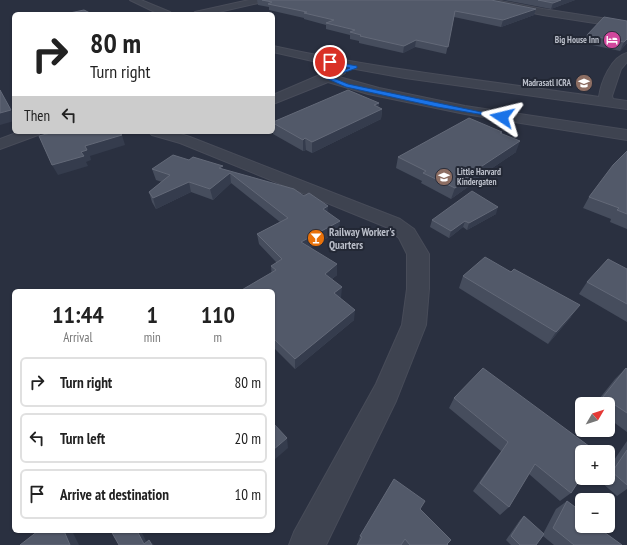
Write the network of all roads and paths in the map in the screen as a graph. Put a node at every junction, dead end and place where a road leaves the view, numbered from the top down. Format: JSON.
{"nodes":[{"id":1,"x":134,"y":0,"type":"edge"},
{"id":2,"x":260,"y":0,"type":"edge"},
{"id":3,"x":483,"y":0,"type":"edge"},
{"id":4,"x":505,"y":2,"type":"edge"},
{"id":5,"x":162,"y":12,"type":"edge"},
{"id":6,"x":207,"y":12,"type":"edge"},
{"id":7,"x":627,"y":25,"type":"edge"},
{"id":8,"x":275,"y":49,"type":"edge"},
{"id":9,"x":627,"y":56,"type":"edge"},
{"id":10,"x":355,"y":67,"type":"junction"},
{"id":11,"x":326,"y":77,"type":"junction"},
{"id":12,"x":525,"y":85,"type":"dead end"},
{"id":13,"x":276,"y":97,"type":"edge"},
{"id":14,"x":606,"y":99,"type":"junction"},
{"id":15,"x":627,"y":99,"type":"edge"},
{"id":16,"x":627,"y":105,"type":"edge"},
{"id":17,"x":28,"y":134,"type":"edge"},
{"id":18,"x":176,"y":134,"type":"edge"},
{"id":19,"x":627,"y":135,"type":"edge"},
{"id":20,"x":194,"y":136,"type":"edge"},
{"id":21,"x":0,"y":144,"type":"edge"},
{"id":22,"x":307,"y":545,"type":"edge"}],
"edges":[{"from":1,"to":5,"type":"street"},
{"from":2,"to":6,"type":"street"},
{"from":3,"to":4,"type":"street"},
{"from":4,"to":7,"type":"street"},
{"from":8,"to":10,"type":"street"},
{"from":9,"to":14,"type":"street"},
{"from":10,"to":11,"type":"street"},
{"from":10,"to":14,"type":"street"},
{"from":11,"to":13,"type":"street"},
{"from":11,"to":19,"type":"street"},
{"from":12,"to":14,"type":"street"},
{"from":14,"to":15,"type":"street"},
{"from":14,"to":16,"type":"street"},
{"from":17,"to":21,"type":"street"},
{"from":18,"to":20,"type":"street"},
{"from":20,"to":22,"type":"street"}]}
